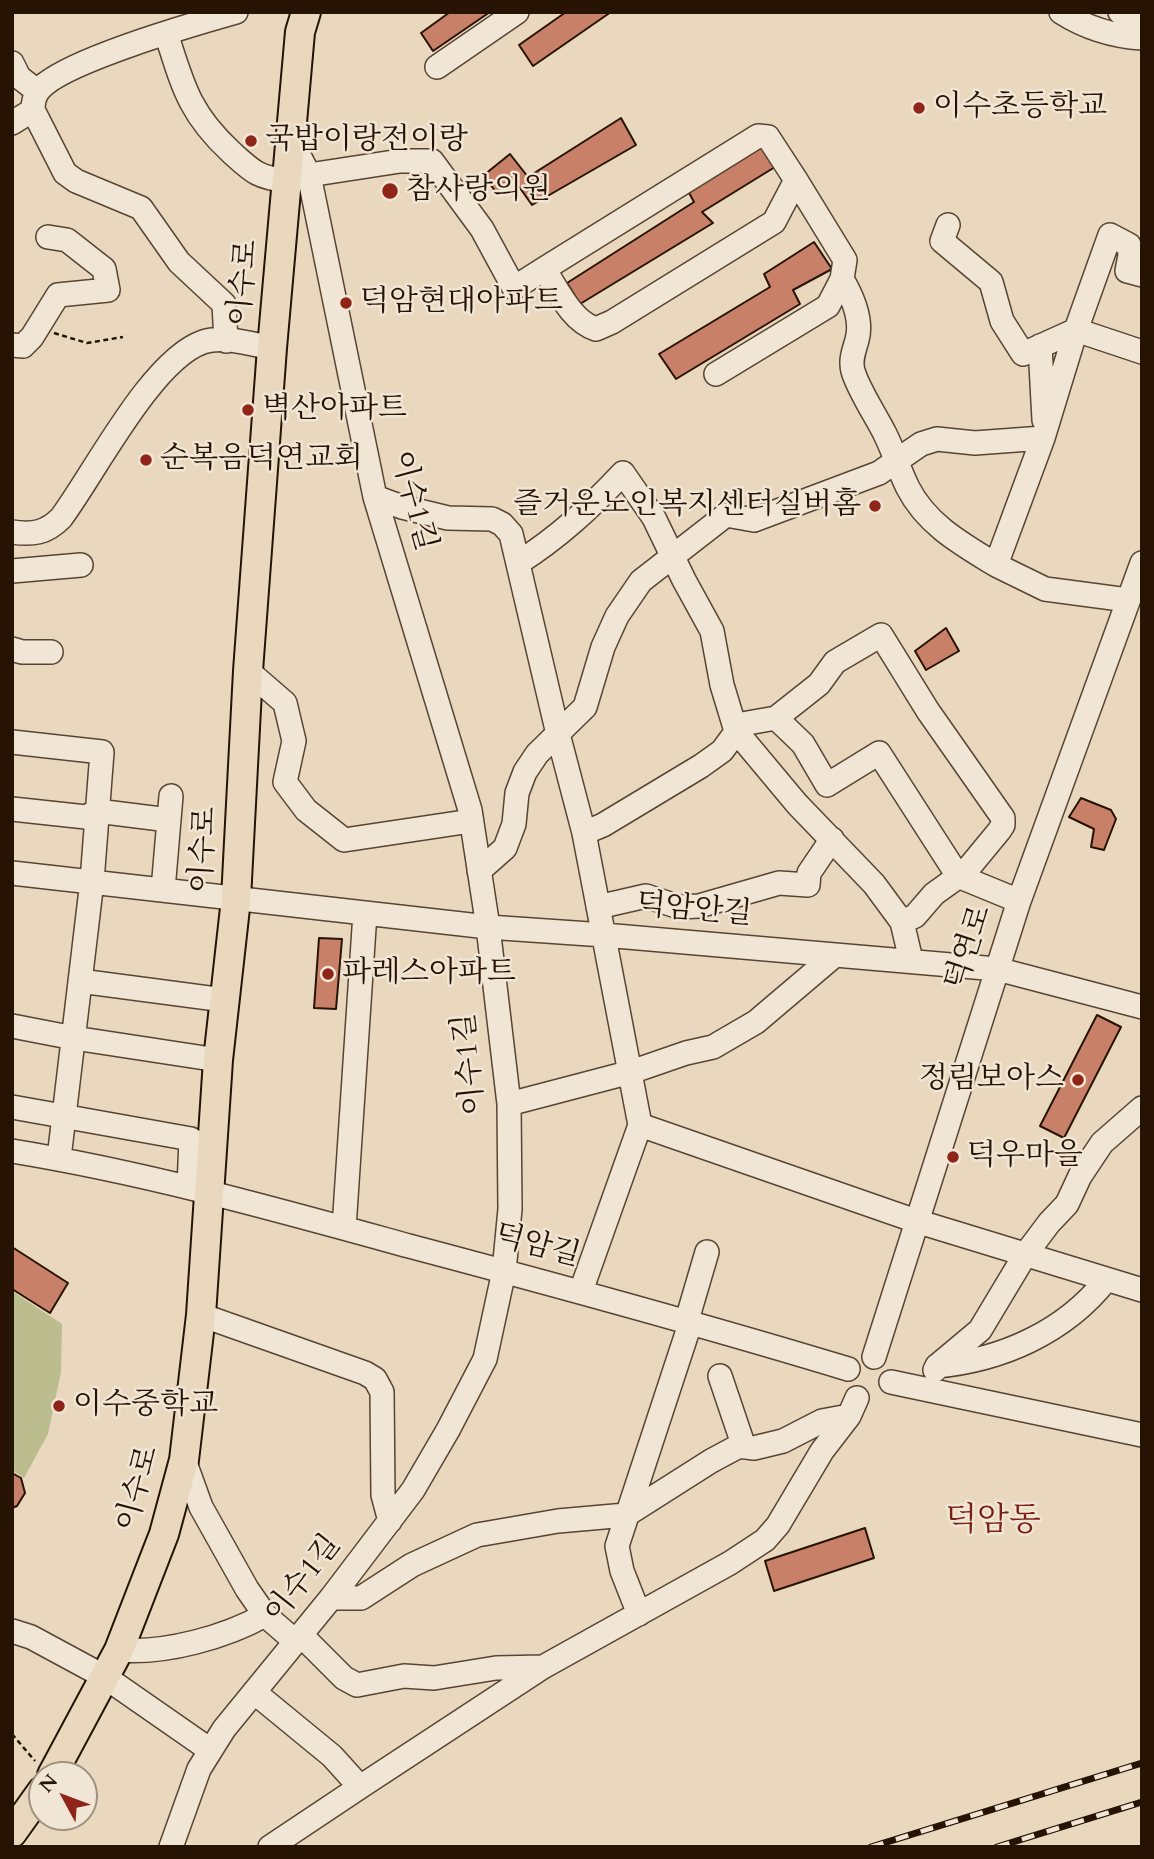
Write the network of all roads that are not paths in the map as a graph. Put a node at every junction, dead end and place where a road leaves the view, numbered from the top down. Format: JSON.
{"nodes":[{"id":1,"x":236,"y":12,"type":"edge"},
{"id":2,"x":306,"y":12,"type":"edge"},
{"id":3,"x":517,"y":12,"type":"edge"},
{"id":4,"x":1061,"y":12,"type":"edge"},
{"id":5,"x":1120,"y":12,"type":"edge"},
{"id":6,"x":1142,"y":32,"type":"edge"},
{"id":7,"x":166,"y":33,"type":"junction"},
{"id":8,"x":1142,"y":38,"type":"edge"},
{"id":9,"x":12,"y":64,"type":"edge"},
{"id":10,"x":437,"y":67,"type":"dead end"},
{"id":11,"x":35,"y":101,"type":"junction"},
{"id":12,"x":12,"y":123,"type":"edge"},
{"id":13,"x":298,"y":178,"type":"junction"},
{"id":14,"x":796,"y":180,"type":"junction"},
{"id":15,"x":948,"y":225,"type":"dead end"},
{"id":16,"x":48,"y":237,"type":"dead end"},
{"id":17,"x":544,"y":269,"type":"junction"},
{"id":18,"x":1142,"y":275,"type":"edge"},
{"id":19,"x":842,"y":279,"type":"junction"},
{"id":20,"x":1076,"y":330,"type":"junction"},
{"id":21,"x":226,"y":341,"type":"junction"},
{"id":22,"x":12,"y":345,"type":"edge"},
{"id":23,"x":1040,"y":346,"type":"junction"},
{"id":24,"x":272,"y":348,"type":"junction"},
{"id":25,"x":1142,"y":352,"type":"edge"},
{"id":26,"x":716,"y":374,"type":"dead end"},
{"id":27,"x":1044,"y":435,"type":"junction"},
{"id":28,"x":897,"y":463,"type":"junction"},
{"id":29,"x":376,"y":497,"type":"junction"},
{"id":30,"x":12,"y":532,"type":"edge"},
{"id":31,"x":673,"y":557,"type":"junction"},
{"id":32,"x":518,"y":563,"type":"junction"},
{"id":33,"x":1142,"y":563,"type":"edge"},
{"id":34,"x":81,"y":565,"type":"dead end"},
{"id":35,"x":996,"y":565,"type":"junction"},
{"id":36,"x":12,"y":571,"type":"edge"},
{"id":37,"x":1134,"y":594,"type":"edge"},
{"id":38,"x":12,"y":649,"type":"edge"},
{"id":39,"x":51,"y":652,"type":"dead end"},
{"id":40,"x":248,"y":671,"type":"junction"},
{"id":41,"x":776,"y":718,"type":"junction"},
{"id":42,"x":736,"y":731,"type":"junction"},
{"id":43,"x":558,"y":734,"type":"junction"},
{"id":44,"x":12,"y":743,"type":"edge"},
{"id":45,"x":171,"y":796,"type":"dead end"},
{"id":46,"x":12,"y":809,"type":"edge"},
{"id":47,"x":97,"y":811,"type":"junction"},
{"id":48,"x":169,"y":820,"type":"junction"},
{"id":49,"x":471,"y":821,"type":"junction"},
{"id":50,"x":584,"y":833,"type":"junction"},
{"id":51,"x":832,"y":839,"type":"junction"},
{"id":52,"x":479,"y":871,"type":"junction"},
{"id":53,"x":12,"y":873,"type":"edge"},
{"id":54,"x":958,"y":876,"type":"junction"},
{"id":55,"x":92,"y":881,"type":"junction"},
{"id":56,"x":163,"y":890,"type":"junction"},
{"id":57,"x":236,"y":899,"type":"junction"},
{"id":58,"x":1018,"y":901,"type":"junction"},
{"id":59,"x":598,"y":907,"type":"junction"},
{"id":60,"x":365,"y":913,"type":"junction"},
{"id":61,"x":902,"y":922,"type":"junction"},
{"id":62,"x":488,"y":927,"type":"junction"},
{"id":63,"x":604,"y":935,"type":"junction"},
{"id":64,"x":835,"y":955,"type":"junction"},
{"id":65,"x":911,"y":960,"type":"junction"},
{"id":66,"x":997,"y":969,"type":"junction"},
{"id":67,"x":80,"y":981,"type":"junction"},
{"id":68,"x":224,"y":1000,"type":"junction"},
{"id":69,"x":1142,"y":1007,"type":"edge"},
{"id":70,"x":12,"y":1026,"type":"edge"},
{"id":71,"x":74,"y":1038,"type":"junction"},
{"id":72,"x":218,"y":1060,"type":"junction"},
{"id":73,"x":631,"y":1072,"type":"junction"},
{"id":74,"x":509,"y":1104,"type":"junction"},
{"id":75,"x":12,"y":1107,"type":"edge"},
{"id":76,"x":1142,"y":1108,"type":"edge"},
{"id":77,"x":64,"y":1116,"type":"junction"},
{"id":78,"x":640,"y":1125,"type":"junction"},
{"id":79,"x":12,"y":1151,"type":"edge"},
{"id":80,"x":59,"y":1158,"type":"junction"},
{"id":81,"x":199,"y":1189,"type":"junction"},
{"id":82,"x":916,"y":1220,"type":"junction"},
{"id":83,"x":344,"y":1228,"type":"junction"},
{"id":84,"x":707,"y":1252,"type":"dead end"},
{"id":85,"x":1025,"y":1255,"type":"junction"},
{"id":86,"x":504,"y":1271,"type":"junction"},
{"id":87,"x":1106,"y":1280,"type":"junction"},
{"id":88,"x":1142,"y":1290,"type":"edge"},
{"id":89,"x":581,"y":1291,"type":"junction"},
{"id":90,"x":201,"y":1315,"type":"junction"},
{"id":91,"x":689,"y":1321,"type":"junction"},
{"id":92,"x":874,"y":1357,"type":"junction"},
{"id":93,"x":937,"y":1366,"type":"junction"},
{"id":94,"x":848,"y":1369,"type":"junction"},
{"id":95,"x":720,"y":1377,"type":"dead end"},
{"id":96,"x":891,"y":1382,"type":"junction"},
{"id":97,"x":924,"y":1391,"type":"junction"},
{"id":98,"x":853,"y":1407,"type":"junction"},
{"id":99,"x":1142,"y":1436,"type":"edge"},
{"id":100,"x":744,"y":1447,"type":"junction"},
{"id":101,"x":184,"y":1460,"type":"junction"},
{"id":102,"x":626,"y":1515,"type":"junction"},
{"id":103,"x":390,"y":1521,"type":"junction"},
{"id":104,"x":331,"y":1598,"type":"junction"},
{"id":105,"x":639,"y":1614,"type":"junction"},
{"id":106,"x":265,"y":1615,"type":"junction"},
{"id":107,"x":12,"y":1631,"type":"edge"},
{"id":108,"x":298,"y":1638,"type":"junction"},
{"id":109,"x":119,"y":1650,"type":"junction"},
{"id":110,"x":543,"y":1667,"type":"junction"},
{"id":111,"x":105,"y":1677,"type":"junction"},
{"id":112,"x":254,"y":1692,"type":"junction"},
{"id":113,"x":210,"y":1751,"type":"junction"},
{"id":114,"x":54,"y":1761,"type":"edge"},
{"id":115,"x":360,"y":1787,"type":"junction"},
{"id":116,"x":28,"y":1805,"type":"edge"},
{"id":117,"x":12,"y":1833,"type":"edge"},
{"id":118,"x":171,"y":1847,"type":"edge"},
{"id":119,"x":270,"y":1847,"type":"edge"}],
"edges":[{"from":1,"to":7,"type":"street"},
{"from":2,"to":13,"type":"main road","name":"이수로"},
{"from":3,"to":10,"type":"street"},
{"from":4,"to":8,"type":"street"},
{"from":5,"to":6,"type":"street"},
{"from":7,"to":11,"type":"street"},
{"from":7,"to":13,"type":"street"},
{"from":9,"to":11,"type":"street"},
{"from":11,"to":12,"type":"street"},
{"from":11,"to":21,"type":"street"},
{"from":13,"to":17,"type":"street"},
{"from":13,"to":24,"type":"main road","name":"이수로"},
{"from":13,"to":29,"type":"street","name":"이수1길"},
{"from":14,"to":17,"type":"street"},
{"from":14,"to":17,"type":"street"},
{"from":14,"to":19,"type":"street"},
{"from":15,"to":23,"type":"street"},
{"from":16,"to":22,"type":"street"},
{"from":18,"to":20,"type":"street"},
{"from":19,"to":26,"type":"street"},
{"from":19,"to":28,"type":"street"},
{"from":20,"to":23,"type":"street"},
{"from":20,"to":25,"type":"street"},
{"from":20,"to":27,"type":"street"},
{"from":21,"to":24,"type":"street"},
{"from":21,"to":30,"type":"street"},
{"from":23,"to":27,"type":"street"},
{"from":24,"to":40,"type":"main road","name":"이수로"},
{"from":27,"to":28,"type":"street"},
{"from":27,"to":35,"type":"street"},
{"from":28,"to":31,"type":"street"},
{"from":28,"to":35,"type":"street"},
{"from":29,"to":32,"type":"street"},
{"from":29,"to":49,"type":"street","name":"이수1길"},
{"from":31,"to":32,"type":"street"},
{"from":31,"to":42,"type":"street"},
{"from":31,"to":43,"type":"street"},
{"from":32,"to":43,"type":"street"},
{"from":33,"to":37,"type":"street","name":"덕연로"},
{"from":34,"to":36,"type":"street"},
{"from":35,"to":37,"type":"street"},
{"from":37,"to":58,"type":"street","name":"덕연로"},
{"from":38,"to":39,"type":"street"},
{"from":40,"to":49,"type":"street"},
{"from":40,"to":57,"type":"main road","name":"이수로"},
{"from":41,"to":42,"type":"street"},
{"from":41,"to":54,"type":"street"},
{"from":41,"to":54,"type":"street"},
{"from":42,"to":50,"type":"street"},
{"from":42,"to":51,"type":"street"},
{"from":43,"to":50,"type":"street"},
{"from":43,"to":52,"type":"street"},
{"from":44,"to":47,"type":"street"},
{"from":45,"to":48,"type":"street"},
{"from":46,"to":47,"type":"street"},
{"from":47,"to":48,"type":"street"},
{"from":47,"to":55,"type":"street"},
{"from":48,"to":56,"type":"street"},
{"from":49,"to":52,"type":"street","name":"이수1길"},
{"from":50,"to":59,"type":"street"},
{"from":51,"to":59,"type":"street"},
{"from":51,"to":61,"type":"street"},
{"from":52,"to":62,"type":"street","name":"이수1길"},
{"from":53,"to":55,"type":"street","name":"덕암안길"},
{"from":54,"to":58,"type":"street"},
{"from":54,"to":61,"type":"street"},
{"from":55,"to":56,"type":"street","name":"덕암안길"},
{"from":55,"to":67,"type":"street"},
{"from":56,"to":57,"type":"street","name":"덕암안길"},
{"from":57,"to":60,"type":"street","name":"덕암안길"},
{"from":57,"to":68,"type":"main road","name":"이수로"},
{"from":58,"to":66,"type":"street","name":"덕연로"},
{"from":59,"to":63,"type":"street"},
{"from":60,"to":62,"type":"street","name":"덕암안길"},
{"from":60,"to":83,"type":"street"},
{"from":61,"to":65,"type":"street"},
{"from":62,"to":63,"type":"street","name":"덕암안길"},
{"from":62,"to":74,"type":"street","name":"이수1길"},
{"from":63,"to":64,"type":"street","name":"덕암안길"},
{"from":63,"to":73,"type":"street"},
{"from":64,"to":65,"type":"street","name":"덕암안길"},
{"from":64,"to":73,"type":"street"},
{"from":65,"to":66,"type":"street","name":"덕암안길"},
{"from":66,"to":69,"type":"street","name":"덕암안길"},
{"from":66,"to":82,"type":"street","name":"덕연로"},
{"from":67,"to":68,"type":"street"},
{"from":67,"to":71,"type":"street"},
{"from":68,"to":72,"type":"main road","name":"이수로"},
{"from":70,"to":71,"type":"street"},
{"from":71,"to":72,"type":"street"},
{"from":71,"to":77,"type":"street"},
{"from":72,"to":81,"type":"main road","name":"이수로"},
{"from":73,"to":74,"type":"street"},
{"from":73,"to":78,"type":"street"},
{"from":74,"to":86,"type":"street","name":"이수1길"},
{"from":75,"to":77,"type":"street"},
{"from":76,"to":85,"type":"street"},
{"from":77,"to":80,"type":"street"},
{"from":77,"to":81,"type":"street"},
{"from":78,"to":82,"type":"street"},
{"from":78,"to":89,"type":"street"},
{"from":79,"to":80,"type":"street","name":"덕암길"},
{"from":80,"to":81,"type":"street","name":"덕암길"},
{"from":81,"to":83,"type":"street","name":"덕암길"},
{"from":81,"to":90,"type":"main road","name":"이수로"},
{"from":82,"to":85,"type":"street"},
{"from":82,"to":92,"type":"street","name":"덕연로"},
{"from":83,"to":86,"type":"street","name":"덕암길"},
{"from":84,"to":91,"type":"street"},
{"from":85,"to":87,"type":"street"},
{"from":85,"to":93,"type":"street"},
{"from":86,"to":89,"type":"street","name":"덕암길"},
{"from":86,"to":103,"type":"street","name":"이수1길"},
{"from":87,"to":88,"type":"street"},
{"from":87,"to":93,"type":"street"},
{"from":89,"to":91,"type":"street","name":"덕암길"},
{"from":90,"to":101,"type":"main road","name":"이수로"},
{"from":90,"to":103,"type":"street"},
{"from":91,"to":94,"type":"street","name":"덕암길"},
{"from":91,"to":102,"type":"street"},
{"from":92,"to":94,"type":"street"},
{"from":92,"to":96,"type":"street"},
{"from":93,"to":97,"type":"street"},
{"from":94,"to":98,"type":"street"},
{"from":95,"to":100,"type":"street"},
{"from":96,"to":97,"type":"street"},
{"from":96,"to":98,"type":"street"},
{"from":97,"to":99,"type":"street"},
{"from":98,"to":100,"type":"street"},
{"from":98,"to":105,"type":"street"},
{"from":100,"to":102,"type":"street"},
{"from":101,"to":106,"type":"street"},
{"from":101,"to":109,"type":"main road","name":"이수로"},
{"from":102,"to":104,"type":"street"},
{"from":102,"to":105,"type":"street"},
{"from":103,"to":104,"type":"street","name":"이수1길"},
{"from":104,"to":108,"type":"street","name":"이수1길"},
{"from":105,"to":110,"type":"street"},
{"from":106,"to":108,"type":"street"},
{"from":106,"to":109,"type":"street"},
{"from":107,"to":111,"type":"street"},
{"from":108,"to":110,"type":"street"},
{"from":108,"to":112,"type":"street","name":"이수1길"},
{"from":109,"to":111,"type":"main road","name":"이수로"},
{"from":110,"to":115,"type":"street"},
{"from":111,"to":113,"type":"street"},
{"from":111,"to":114,"type":"main road","name":"이수로"},
{"from":112,"to":113,"type":"street","name":"이수1길"},
{"from":112,"to":115,"type":"street"},
{"from":113,"to":118,"type":"street","name":"이수1길"},
{"from":115,"to":119,"type":"street"},
{"from":116,"to":117,"type":"main road","name":"이수로"}]}
